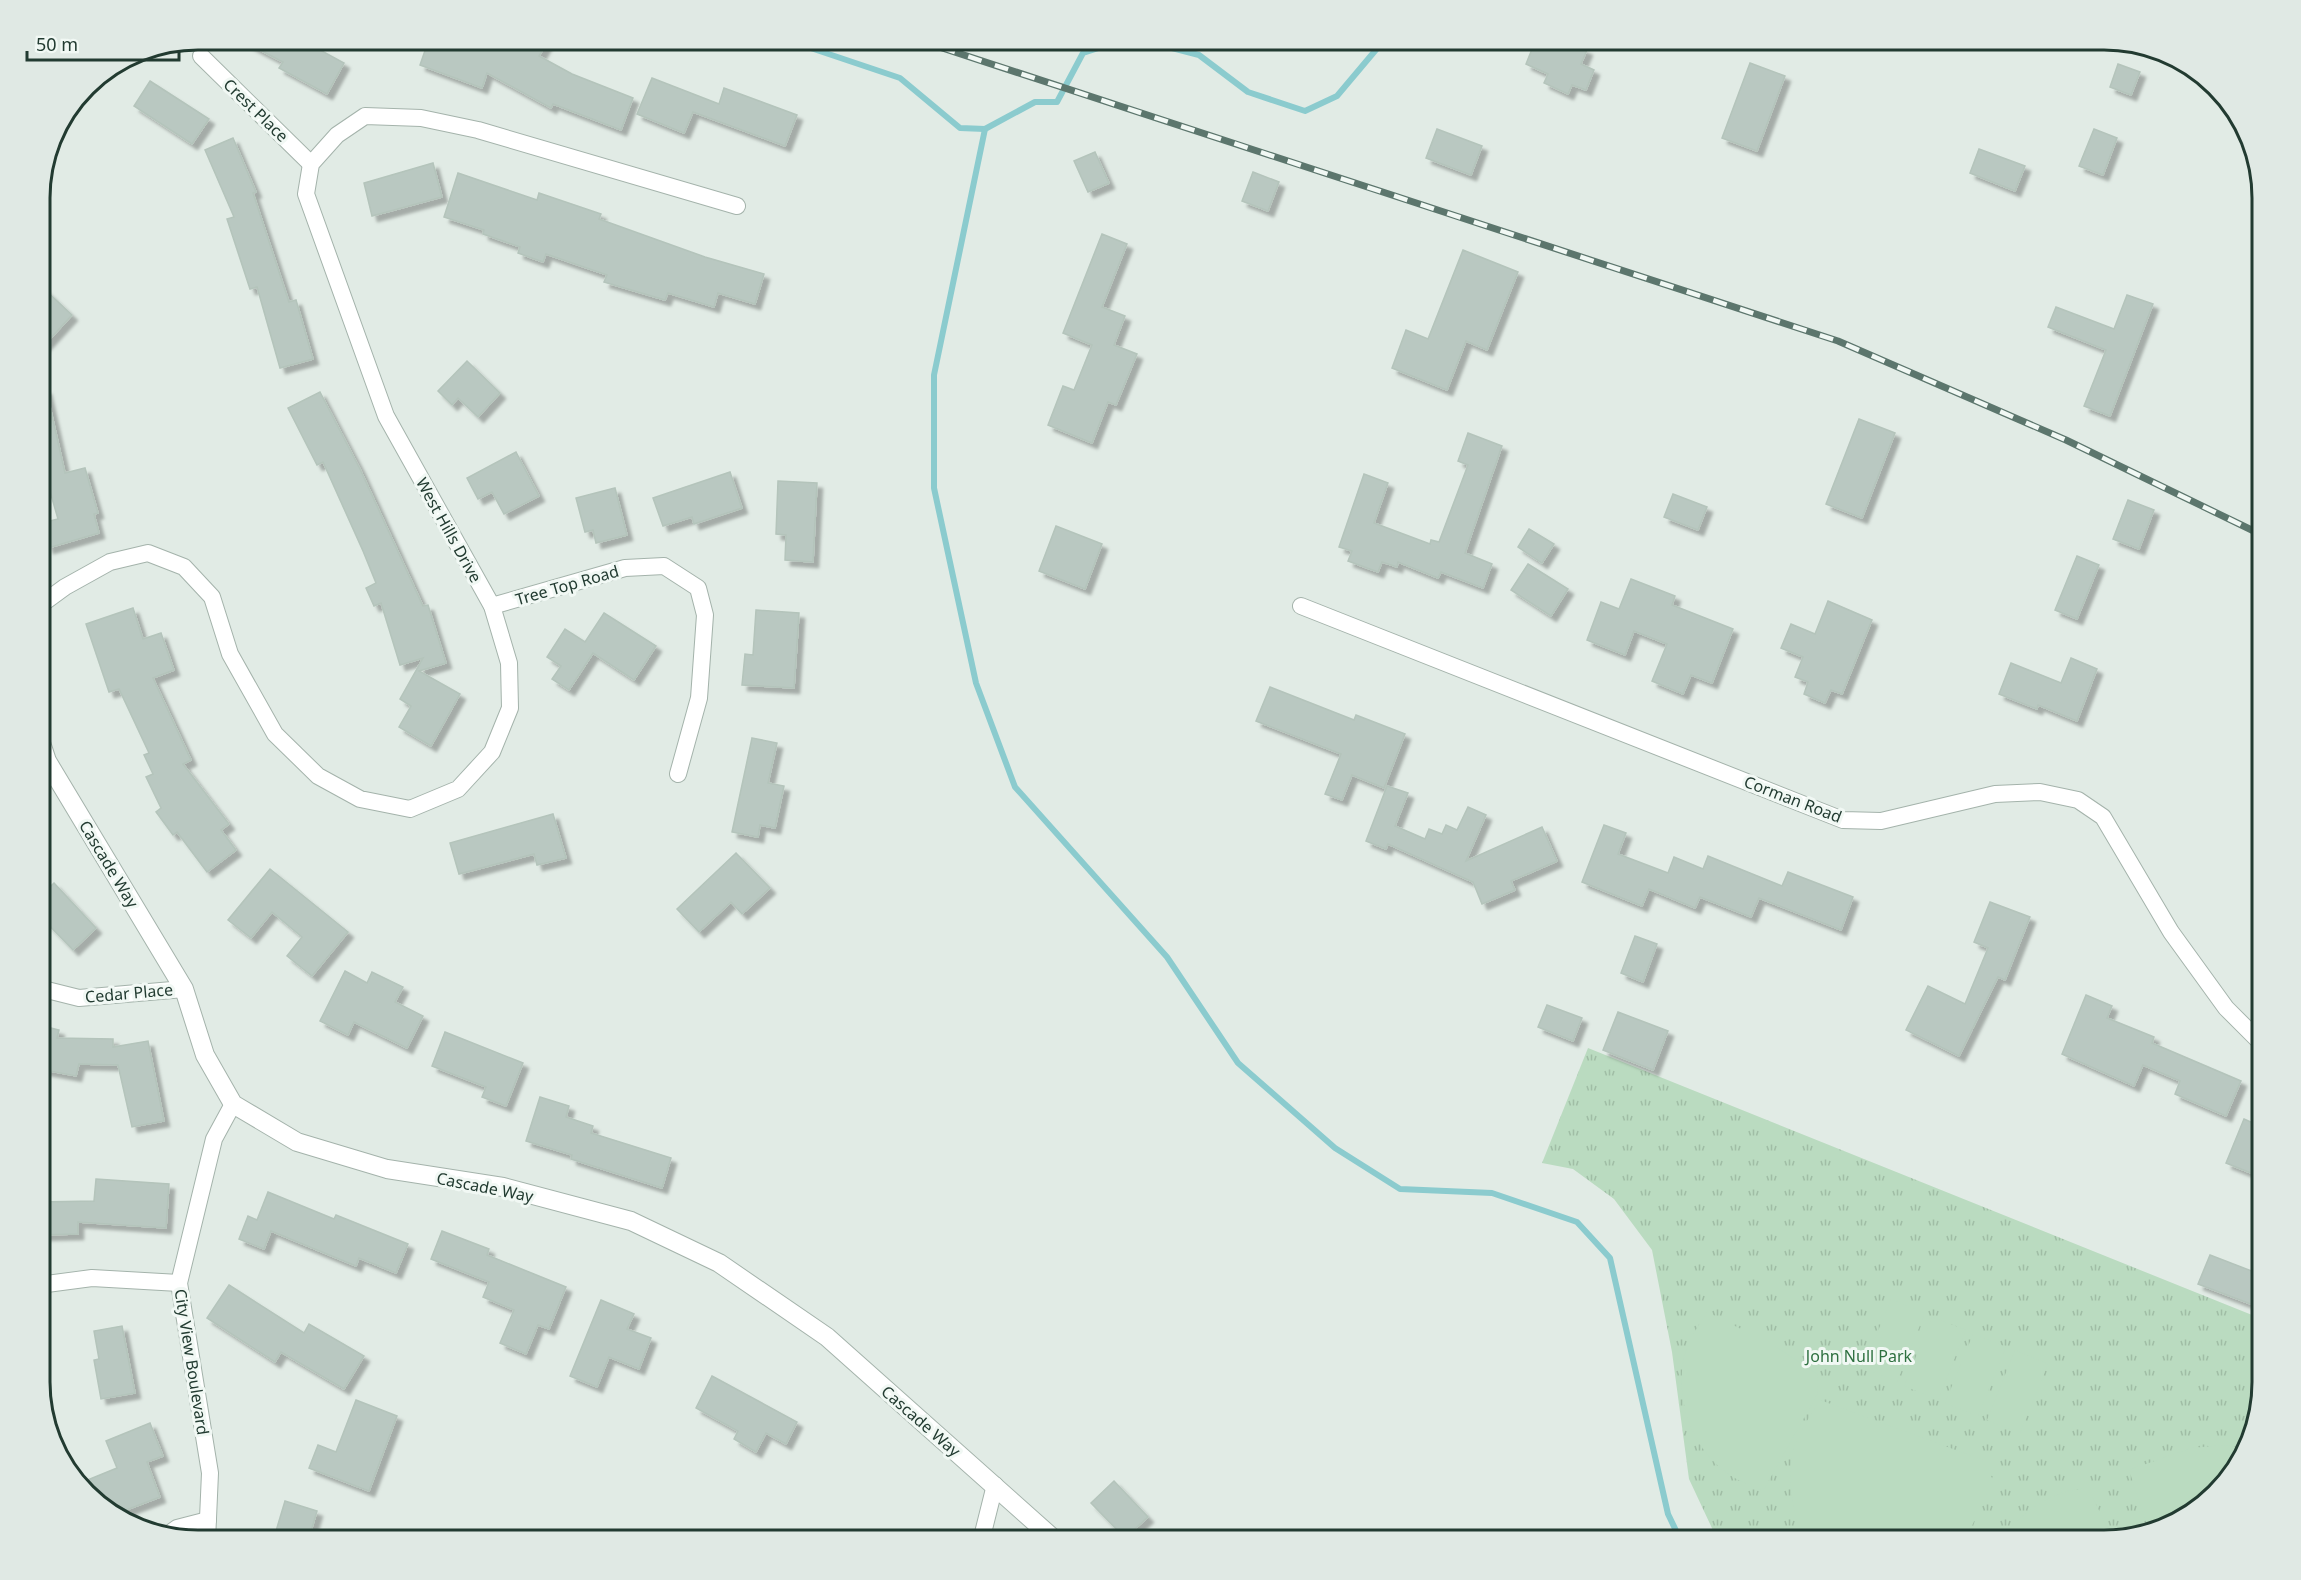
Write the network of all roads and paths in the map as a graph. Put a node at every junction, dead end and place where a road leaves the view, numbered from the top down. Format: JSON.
{"nodes":[{"id":1,"x":201,"y":56,"type":"dead end"},
{"id":2,"x":311,"y":164,"type":"junction"},
{"id":3,"x":736,"y":206,"type":"dead end"},
{"id":4,"x":50,"y":598,"type":"edge"},
{"id":5,"x":492,"y":606,"type":"junction"},
{"id":6,"x":1301,"y":606,"type":"dead end"},
{"id":7,"x":50,"y":766,"type":"edge"},
{"id":8,"x":678,"y":774,"type":"dead end"},
{"id":9,"x":184,"y":989,"type":"junction"},
{"id":10,"x":50,"y":991,"type":"edge"},
{"id":11,"x":2252,"y":1034,"type":"edge"},
{"id":12,"x":233,"y":1104,"type":"junction"},
{"id":13,"x":179,"y":1283,"type":"junction"},
{"id":14,"x":50,"y":1284,"type":"edge"},
{"id":15,"x":994,"y":1485,"type":"junction"},
{"id":16,"x":208,"y":1520,"type":"junction"},
{"id":17,"x":176,"y":1529,"type":"edge"},
{"id":18,"x":208,"y":1530,"type":"edge"},
{"id":19,"x":984,"y":1530,"type":"edge"},
{"id":20,"x":1044,"y":1530,"type":"edge"}],
"edges":[{"from":1,"to":2,"type":"street","name":"Crest Place"},
{"from":2,"to":3,"type":"street"},
{"from":2,"to":5,"type":"street","name":"West Hills Drive"},
{"from":4,"to":5,"type":"street","name":"West Hills Drive"},
{"from":5,"to":8,"type":"street","name":"Tree Top Road"},
{"from":6,"to":11,"type":"street","name":"Corman Road"},
{"from":7,"to":9,"type":"street","name":"Cascade Way"},
{"from":9,"to":10,"type":"street","name":"Cedar Place"},
{"from":9,"to":12,"type":"street","name":"Cascade Way"},
{"from":12,"to":13,"type":"street","name":"City View Boulevard"},
{"from":12,"to":15,"type":"street","name":"Cascade Way"},
{"from":13,"to":14,"type":"street"},
{"from":13,"to":16,"type":"street","name":"City View Boulevard"},
{"from":15,"to":19,"type":"street"},
{"from":15,"to":20,"type":"street","name":"Cascade Way"},
{"from":16,"to":17,"type":"street"},
{"from":16,"to":18,"type":"street","name":"City View Boulevard"}]}
